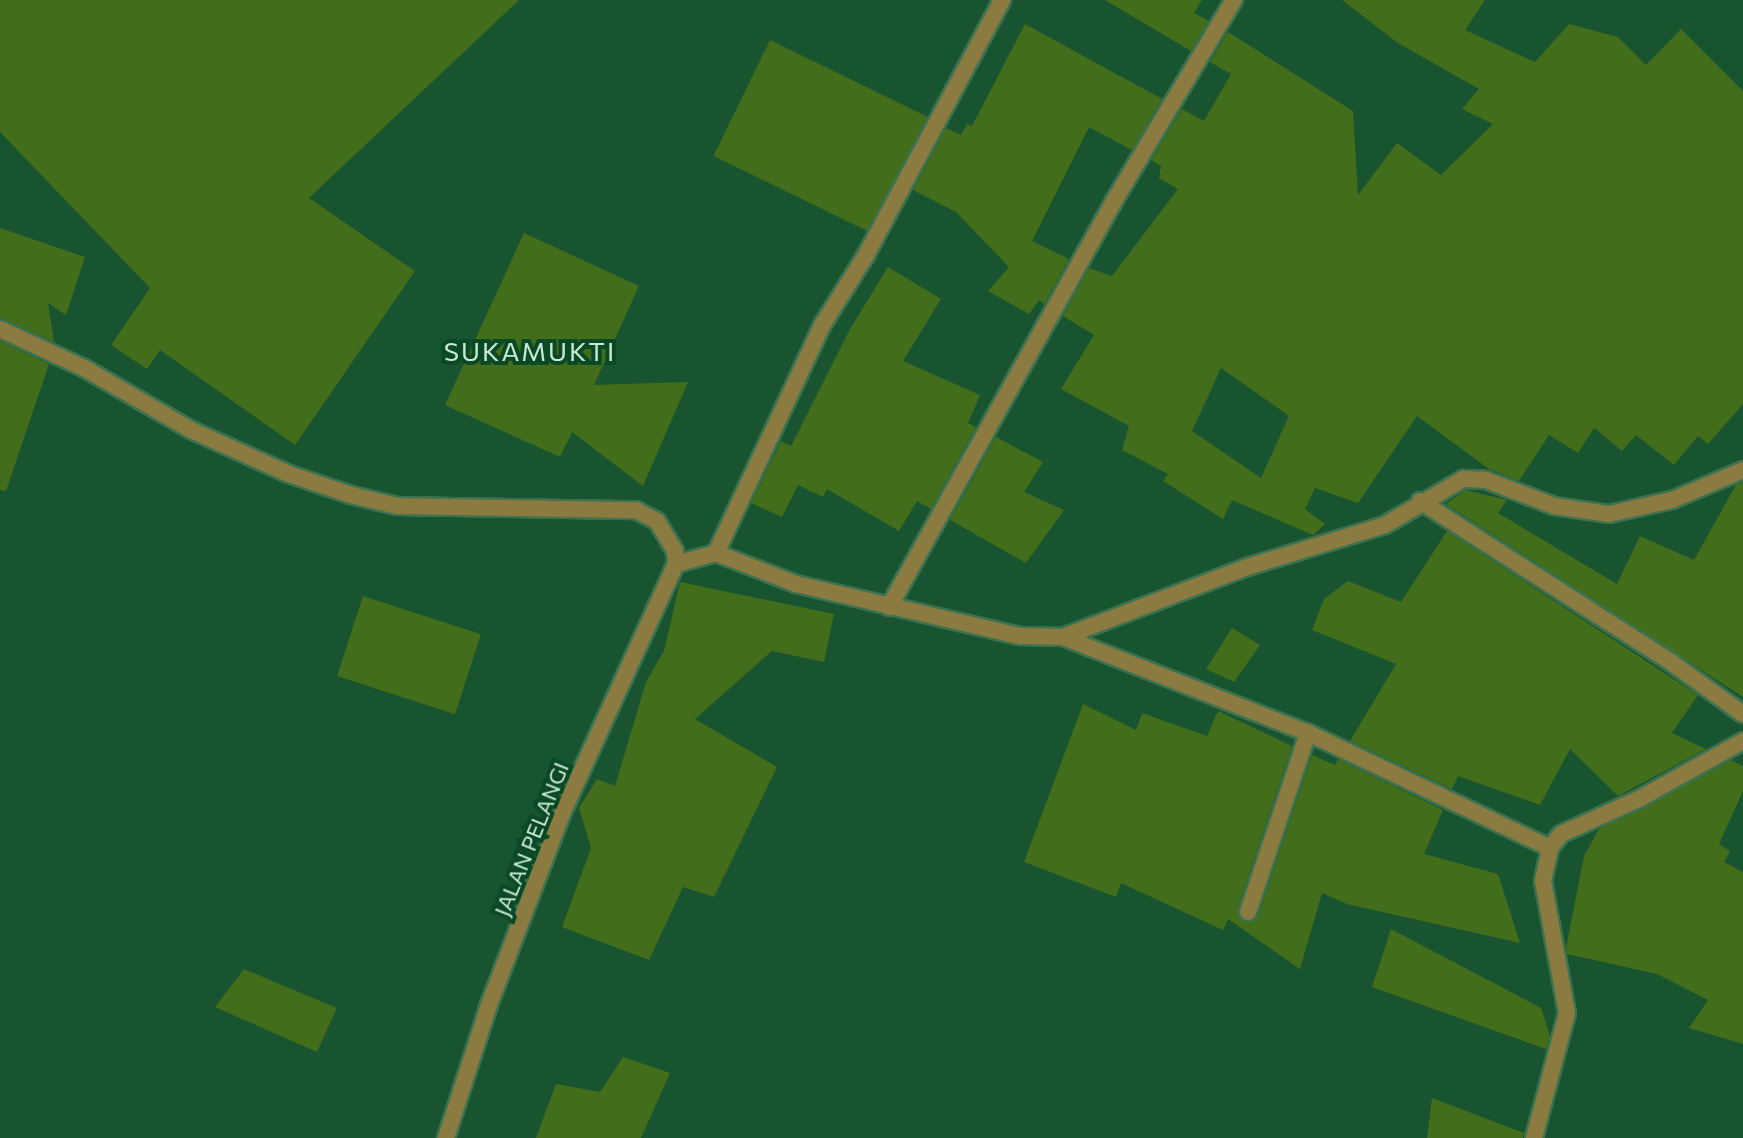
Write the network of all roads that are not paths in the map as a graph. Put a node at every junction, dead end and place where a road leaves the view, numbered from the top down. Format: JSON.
{"nodes":[{"id":1,"x":1002,"y":0,"type":"edge"},
{"id":2,"x":1234,"y":0,"type":"edge"},
{"id":3,"x":0,"y":329,"type":"edge"},
{"id":4,"x":1743,"y":470,"type":"edge"},
{"id":5,"x":1420,"y":501,"type":"junction"},
{"id":6,"x":716,"y":553,"type":"junction"},
{"id":7,"x":676,"y":564,"type":"junction"},
{"id":8,"x":889,"y":607,"type":"junction"},
{"id":9,"x":1063,"y":637,"type":"junction"},
{"id":10,"x":1743,"y":714,"type":"edge"},
{"id":11,"x":1308,"y":733,"type":"junction"},
{"id":12,"x":1743,"y":741,"type":"edge"},
{"id":13,"x":1550,"y":848,"type":"junction"},
{"id":14,"x":1248,"y":912,"type":"dead end"},
{"id":15,"x":446,"y":1138,"type":"edge"},
{"id":16,"x":1534,"y":1138,"type":"edge"}],
"edges":[{"from":1,"to":6,"type":"street"},
{"from":2,"to":8,"type":"street"},
{"from":3,"to":7,"type":"street"},
{"from":4,"to":5,"type":"street"},
{"from":5,"to":9,"type":"street"},
{"from":5,"to":10,"type":"street"},
{"from":6,"to":7,"type":"street"},
{"from":6,"to":8,"type":"street"},
{"from":7,"to":15,"type":"street","name":"JALAN PELANGI"},
{"from":8,"to":9,"type":"street"},
{"from":9,"to":11,"type":"street"},
{"from":11,"to":13,"type":"street"},
{"from":11,"to":14,"type":"street"},
{"from":12,"to":13,"type":"street"},
{"from":13,"to":16,"type":"street"}]}
